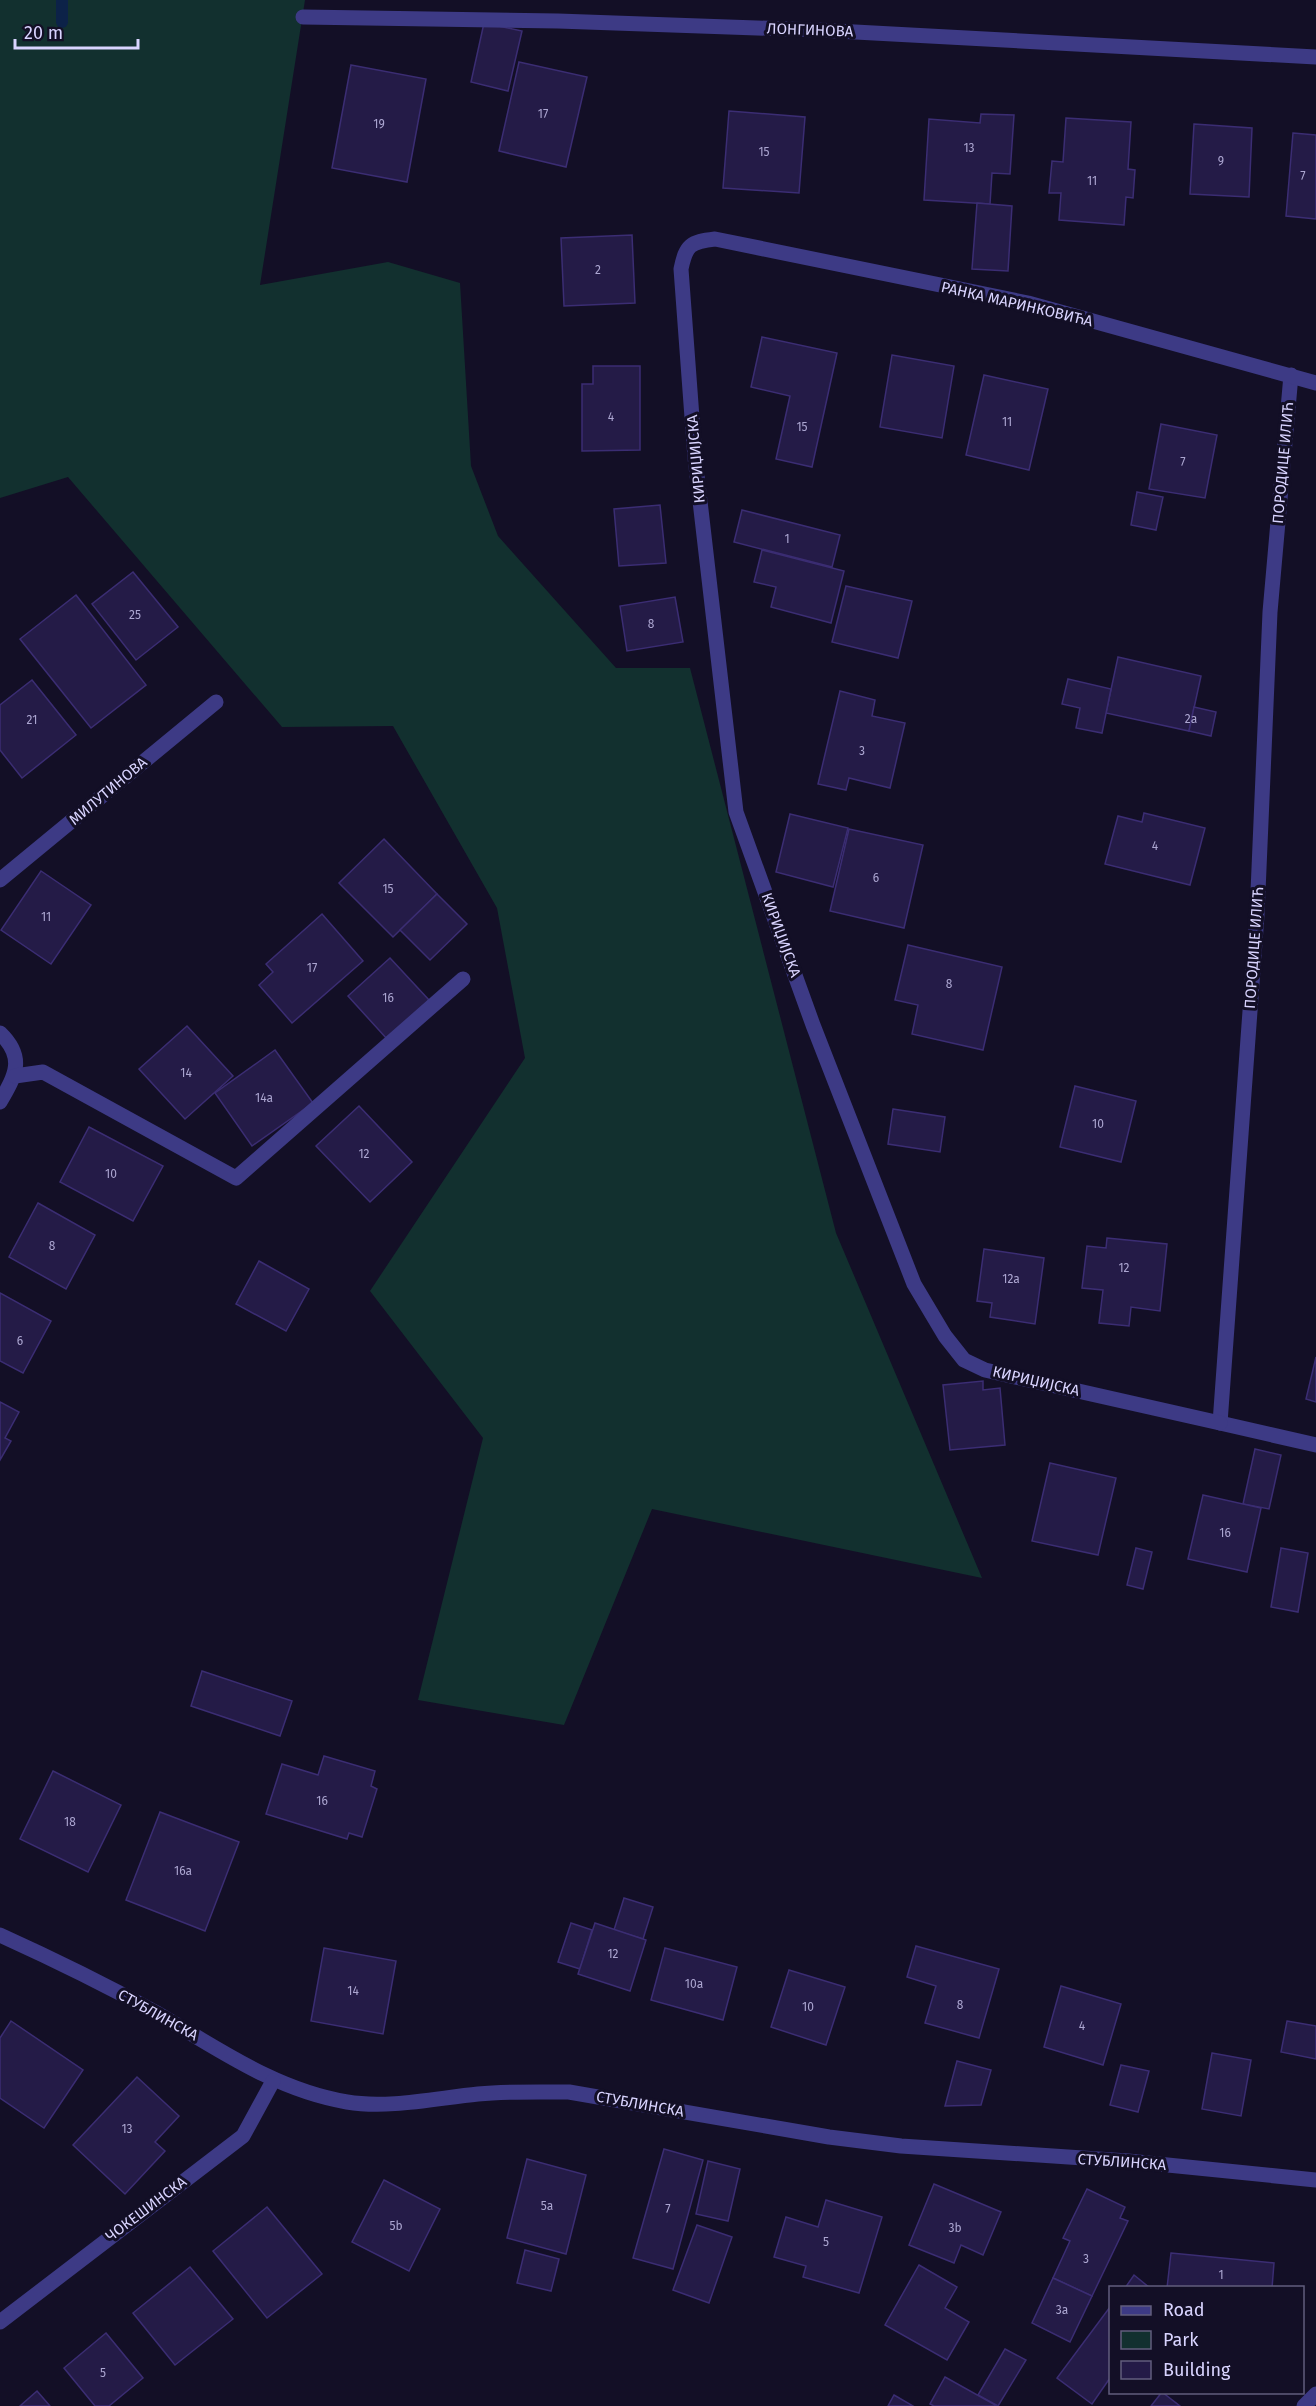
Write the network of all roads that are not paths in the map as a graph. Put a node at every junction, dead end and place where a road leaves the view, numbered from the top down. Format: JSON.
{"nodes":[{"id":1,"x":303,"y":17,"type":"dead end"},
{"id":2,"x":1316,"y":57,"type":"edge"},
{"id":3,"x":715,"y":239,"type":"joint"},
{"id":4,"x":1291,"y":375,"type":"junction"},
{"id":5,"x":1316,"y":383,"type":"edge"},
{"id":6,"x":216,"y":702,"type":"dead end"},
{"id":7,"x":0,"y":880,"type":"edge"},
{"id":8,"x":463,"y":979,"type":"dead end"},
{"id":9,"x":0,"y":1033,"type":"edge"},
{"id":10,"x":15,"y":1076,"type":"junction"},
{"id":11,"x":0,"y":1102,"type":"edge"},
{"id":12,"x":1220,"y":1423,"type":"junction"},
{"id":13,"x":1316,"y":1445,"type":"edge"},
{"id":14,"x":0,"y":1935,"type":"edge"},
{"id":15,"x":273,"y":2081,"type":"junction"},
{"id":16,"x":1316,"y":2180,"type":"edge"},
{"id":17,"x":0,"y":2322,"type":"edge"},
{"id":18,"x":1316,"y":2394,"type":"edge"},
{"id":19,"x":1304,"y":2406,"type":"edge"}],
"edges":[{"from":1,"to":2,"type":"street","name":"ЛОНГИНОВА"},
{"from":3,"to":4,"type":"street","name":"РАНКА МАРИНКОВИЋА"},
{"from":3,"to":12,"type":"street","name":"КИРИЏИЈСКА"},
{"from":4,"to":5,"type":"street","name":"РАНКА МАРИНКОВИЋА"},
{"from":4,"to":12,"type":"street","name":"ПОРОДИЦЕ ИЛИЋ"},
{"from":6,"to":7,"type":"street","name":"МИЛУТИНОВА"},
{"from":8,"to":10,"type":"street"},
{"from":9,"to":10,"type":"street"},
{"from":10,"to":11,"type":"street"},
{"from":12,"to":13,"type":"street"},
{"from":14,"to":15,"type":"street","name":"СТУБЛИНСКА"},
{"from":15,"to":16,"type":"street","name":"СТУБЛИНСКА"},
{"from":15,"to":17,"type":"street","name":"ЧОКЕШИНСКА"},
{"from":18,"to":19,"type":"street"}]}
